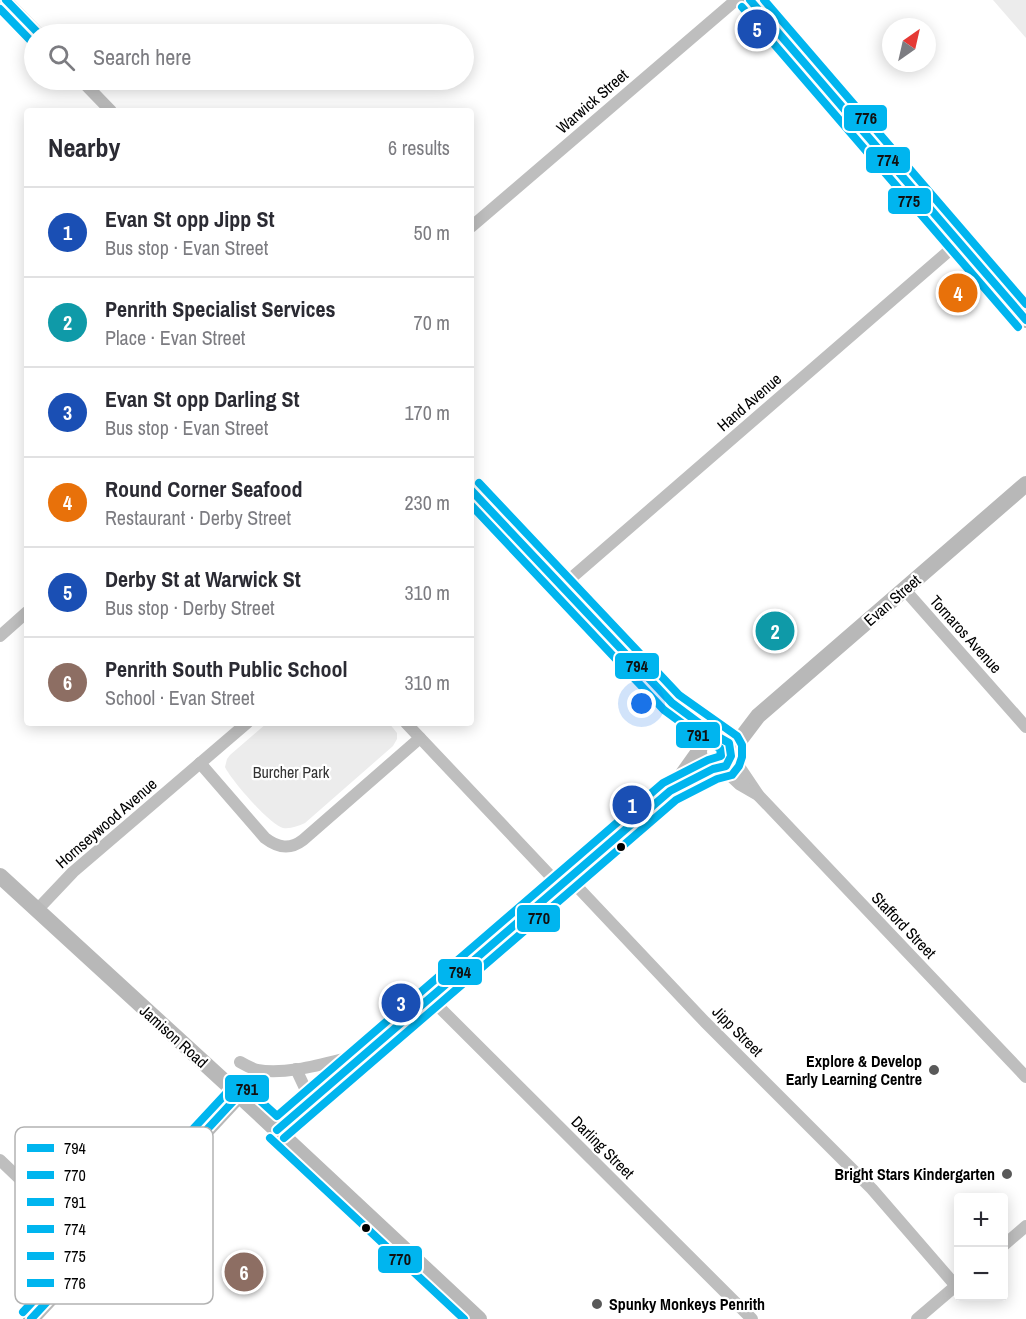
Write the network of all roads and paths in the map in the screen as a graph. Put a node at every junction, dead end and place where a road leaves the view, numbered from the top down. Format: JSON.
{"nodes":[{"id":1,"x":6,"y":0,"type":"edge"},
{"id":2,"x":736,"y":0,"type":"edge"},
{"id":3,"x":750,"y":0,"type":"edge"},
{"id":4,"x":29,"y":24,"type":"edge"},
{"id":5,"x":91,"y":90,"type":"edge"},
{"id":6,"x":108,"y":108,"type":"edge"},
{"id":7,"x":474,"y":224,"type":"edge"},
{"id":8,"x":958,"y":243,"type":"junction"},
{"id":9,"x":1026,"y":320,"type":"edge"},
{"id":10,"x":1026,"y":484,"type":"edge"},
{"id":11,"x":474,"y":493,"type":"edge"},
{"id":12,"x":562,"y":586,"type":"junction"},
{"id":13,"x":904,"y":590,"type":"junction"},
{"id":14,"x":24,"y":615,"type":"edge"},
{"id":15,"x":0,"y":636,"type":"edge"},
{"id":16,"x":672,"y":703,"type":"junction"},
{"id":17,"x":243,"y":726,"type":"edge"},
{"id":18,"x":409,"y":726,"type":"edge"},
{"id":19,"x":1026,"y":727,"type":"edge"},
{"id":20,"x":420,"y":738,"type":"junction"},
{"id":21,"x":699,"y":749,"type":"junction"},
{"id":22,"x":723,"y":752,"type":"junction"},
{"id":23,"x":200,"y":763,"type":"junction"},
{"id":24,"x":670,"y":791,"type":"junction"},
{"id":25,"x":0,"y":876,"type":"edge"},
{"id":26,"x":565,"y":882,"type":"junction"},
{"id":27,"x":37,"y":910,"type":"junction"},
{"id":28,"x":430,"y":998,"type":"junction"},
{"id":29,"x":365,"y":1054,"type":"junction"},
{"id":30,"x":240,"y":1062,"type":"dead end"},
{"id":31,"x":296,"y":1069,"type":"junction"},
{"id":32,"x":1026,"y":1077,"type":"edge"},
{"id":33,"x":239,"y":1095,"type":"junction"},
{"id":34,"x":311,"y":1101,"type":"junction"},
{"id":35,"x":209,"y":1127,"type":"edge"},
{"id":36,"x":277,"y":1130,"type":"junction"},
{"id":37,"x":0,"y":1160,"type":"edge"},
{"id":38,"x":15,"y":1174,"type":"edge"},
{"id":39,"x":1026,"y":1226,"type":"edge"},
{"id":40,"x":1008,"y":1242,"type":"edge"},
{"id":41,"x":954,"y":1282,"type":"edge"},
{"id":42,"x":954,"y":1288,"type":"edge"},
{"id":43,"x":45,"y":1304,"type":"edge"},
{"id":44,"x":31,"y":1319,"type":"edge"},
{"id":45,"x":479,"y":1319,"type":"edge"},
{"id":46,"x":752,"y":1319,"type":"edge"},
{"id":47,"x":917,"y":1319,"type":"edge"}],
"edges":[{"from":1,"to":4,"type":"street"},
{"from":2,"to":7,"type":"street","name":"Warwick Street"},
{"from":3,"to":8,"type":"street"},
{"from":5,"to":6,"type":"street"},
{"from":8,"to":9,"type":"street"},
{"from":8,"to":12,"type":"street","name":"Hand Avenue"},
{"from":10,"to":13,"type":"street","name":"Evan Street"},
{"from":11,"to":12,"type":"street","name":"Stafford Street"},
{"from":12,"to":16,"type":"street","name":"Stafford Street"},
{"from":13,"to":19,"type":"street","name":"Tornaros Avenue"},
{"from":13,"to":22,"type":"street","name":"Evan Street"},
{"from":14,"to":15,"type":"street"},
{"from":16,"to":21,"type":"street","name":"Stafford Street"},
{"from":16,"to":22,"type":"street","name":"Stafford Street"},
{"from":17,"to":23,"type":"street","name":"Hornseywood Avenue"},
{"from":18,"to":20,"type":"street"},
{"from":20,"to":23,"type":"street"},
{"from":20,"to":26,"type":"street"},
{"from":21,"to":22,"type":"street","name":"Evan Street"},
{"from":21,"to":22,"type":"street"},
{"from":21,"to":24,"type":"street","name":"Evan Street"},
{"from":22,"to":24,"type":"street","name":"Evan Street"},
{"from":22,"to":32,"type":"street","name":"Stafford Street"},
{"from":23,"to":27,"type":"street","name":"Hornseywood Avenue"},
{"from":24,"to":26,"type":"street","name":"Evan Street"},
{"from":25,"to":27,"type":"street","name":"Jamison Road"},
{"from":26,"to":28,"type":"street","name":"Evan Street"},
{"from":26,"to":41,"type":"street","name":"Jipp Street"},
{"from":27,"to":33,"type":"street","name":"Jamison Road"},
{"from":28,"to":29,"type":"street","name":"Evan Street"},
{"from":28,"to":46,"type":"street","name":"Darling Street"},
{"from":29,"to":31,"type":"street","name":"Evan Street"},
{"from":29,"to":34,"type":"street","name":"Evan Street"},
{"from":30,"to":31,"type":"street","name":"Evan Street"},
{"from":31,"to":34,"type":"street"},
{"from":33,"to":35,"type":"street"},
{"from":33,"to":36,"type":"street","name":"Jamison Road"},
{"from":34,"to":36,"type":"street","name":"Evan Street"},
{"from":36,"to":45,"type":"street","name":"Jamison Road"},
{"from":37,"to":38,"type":"street"},
{"from":39,"to":40,"type":"street"},
{"from":42,"to":47,"type":"street"},
{"from":43,"to":44,"type":"street"}]}
